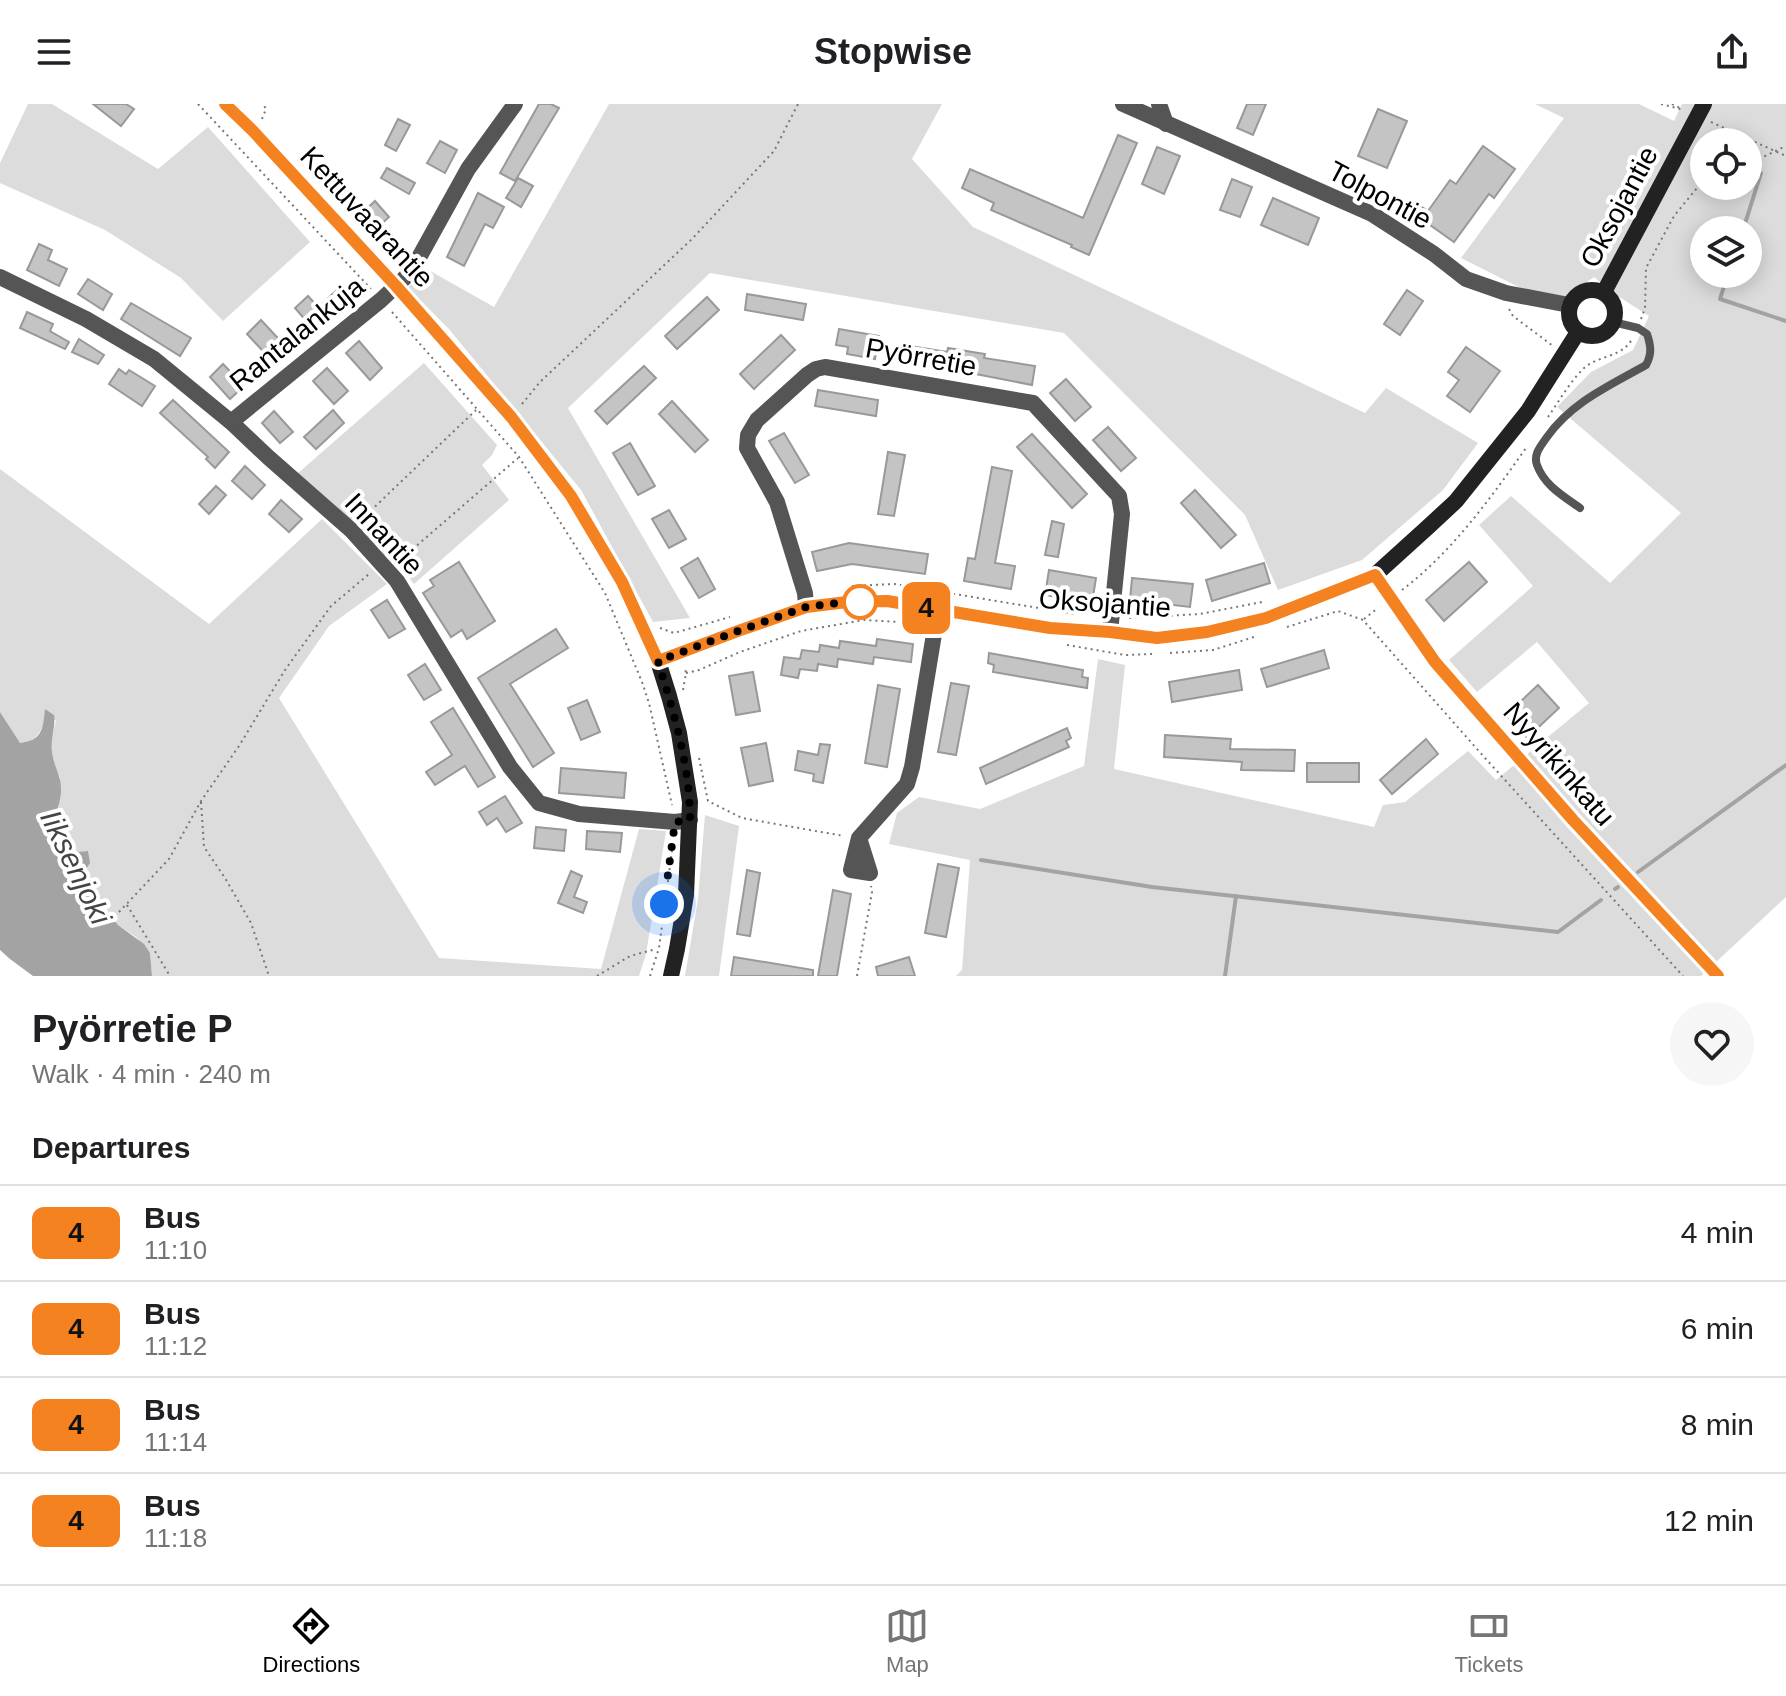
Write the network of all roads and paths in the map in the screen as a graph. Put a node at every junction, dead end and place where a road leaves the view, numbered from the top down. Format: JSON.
{"nodes":[{"id":1,"x":198,"y":104,"type":"edge"},
{"id":2,"x":226,"y":104,"type":"edge"},
{"id":3,"x":515,"y":104,"type":"edge"},
{"id":4,"x":798,"y":104,"type":"edge"},
{"id":5,"x":1123,"y":104,"type":"edge"},
{"id":6,"x":1159,"y":104,"type":"edge"},
{"id":7,"x":1661,"y":104,"type":"edge"},
{"id":8,"x":1672,"y":104,"type":"edge"},
{"id":9,"x":1704,"y":104,"type":"edge"},
{"id":10,"x":1708,"y":121,"type":"dead end"},
{"id":11,"x":1166,"y":124,"type":"junction"},
{"id":12,"x":1786,"y":149,"type":"edge"},
{"id":13,"x":1775,"y":152,"type":"junction"},
{"id":14,"x":1786,"y":156,"type":"edge"},
{"id":15,"x":1762,"y":158,"type":"edge"},
{"id":16,"x":1690,"y":197,"type":"edge"},
{"id":17,"x":0,"y":277,"type":"edge"},
{"id":18,"x":396,"y":286,"type":"junction"},
{"id":19,"x":1604,"y":292,"type":"junction"},
{"id":20,"x":1506,"y":293,"type":"junction"},
{"id":21,"x":381,"y":300,"type":"junction"},
{"id":22,"x":1569,"y":305,"type":"junction"},
{"id":23,"x":1613,"y":322,"type":"junction"},
{"id":24,"x":1638,"y":328,"type":"junction"},
{"id":25,"x":1578,"y":332,"type":"junction"},
{"id":26,"x":1564,"y":354,"type":"junction"},
{"id":27,"x":477,"y":409,"type":"junction"},
{"id":28,"x":512,"y":418,"type":"junction"},
{"id":29,"x":1545,"y":421,"type":"dead end"},
{"id":30,"x":231,"y":422,"type":"junction"},
{"id":31,"x":1529,"y":444,"type":"dead end"},
{"id":32,"x":519,"y":457,"type":"junction"},
{"id":33,"x":1580,"y":508,"type":"dead end"},
{"id":34,"x":351,"y":530,"type":"junction"},
{"id":35,"x":385,"y":567,"type":"junction"},
{"id":36,"x":1375,"y":575,"type":"junction"},
{"id":37,"x":1390,"y":598,"type":"junction"},
{"id":38,"x":806,"y":607,"type":"junction"},
{"id":39,"x":938,"y":610,"type":"junction"},
{"id":40,"x":1110,"y":632,"type":"junction"},
{"id":41,"x":679,"y":653,"type":"junction"},
{"id":42,"x":658,"y":661,"type":"junction"},
{"id":43,"x":683,"y":690,"type":"dead end"},
{"id":44,"x":699,"y":759,"type":"dead end"},
{"id":45,"x":201,"y":801,"type":"junction"},
{"id":46,"x":683,"y":821,"type":"junction"},
{"id":47,"x":859,"y":838,"type":"junction"},
{"id":48,"x":672,"y":852,"type":"dead end"},
{"id":49,"x":870,"y":873,"type":"joint"},
{"id":50,"x":127,"y":904,"type":"junction"},
{"id":51,"x":119,"y":912,"type":"dead end"},
{"id":52,"x":659,"y":948,"type":"junction"},
{"id":53,"x":677,"y":949,"type":"junction"},
{"id":54,"x":170,"y":976,"type":"edge"},
{"id":55,"x":269,"y":976,"type":"edge"},
{"id":56,"x":597,"y":976,"type":"edge"},
{"id":57,"x":650,"y":976,"type":"edge"},
{"id":58,"x":671,"y":976,"type":"edge"},
{"id":59,"x":857,"y":976,"type":"edge"},
{"id":60,"x":1683,"y":976,"type":"edge"},
{"id":61,"x":1718,"y":976,"type":"edge"}],
"edges":[{"from":1,"to":21,"type":"path"},
{"from":2,"to":18,"type":"street","name":"Kettuvaarantie"},
{"from":3,"to":18,"type":"street","name":"Rantalankuja"},
{"from":4,"to":28,"type":"path"},
{"from":5,"to":11,"type":"street","name":"Tolpontie"},
{"from":6,"to":11,"type":"street"},
{"from":7,"to":8,"type":"path"},
{"from":9,"to":19,"type":"street","name":"Oksojantie"},
{"from":10,"to":13,"type":"path"},
{"from":11,"to":20,"type":"street","name":"Tolpontie"},
{"from":12,"to":13,"type":"path"},
{"from":13,"to":14,"type":"path"},
{"from":13,"to":15,"type":"path"},
{"from":16,"to":24,"type":"path"},
{"from":17,"to":30,"type":"street","name":"Innantie"},
{"from":18,"to":21,"type":"street","name":"Rantalankuja"},
{"from":18,"to":28,"type":"street","name":"Kettuvaarantie"},
{"from":19,"to":22,"type":"street"},
{"from":19,"to":23,"type":"street"},
{"from":20,"to":22,"type":"street","name":"Tolpontie"},
{"from":20,"to":26,"type":"path"},
{"from":21,"to":27,"type":"path"},
{"from":21,"to":30,"type":"street","name":"Rantalankuja"},
{"from":22,"to":25,"type":"street"},
{"from":23,"to":24,"type":"lane"},
{"from":23,"to":25,"type":"street"},
{"from":24,"to":29,"type":"path"},
{"from":24,"to":33,"type":"lane"},
{"from":25,"to":26,"type":"street","name":"Oksojantie"},
{"from":26,"to":36,"type":"street","name":"Oksojantie"},
{"from":27,"to":32,"type":"path"},
{"from":27,"to":34,"type":"path"},
{"from":28,"to":42,"type":"street","name":"Kettuvaarantie"},
{"from":30,"to":34,"type":"street","name":"Innantie"},
{"from":31,"to":37,"type":"path"},
{"from":32,"to":35,"type":"path"},
{"from":32,"to":46,"type":"path"},
{"from":34,"to":35,"type":"street","name":"Innantie"},
{"from":35,"to":45,"type":"path"},
{"from":35,"to":46,"type":"street","name":"Innantie"},
{"from":36,"to":37,"type":"street","name":"Nyyrikinkatu"},
{"from":36,"to":40,"type":"street","name":"Oksojantie"},
{"from":37,"to":60,"type":"path"},
{"from":37,"to":61,"type":"street","name":"Nyyrikinkatu"},
{"from":38,"to":39,"type":"street","name":"Oksojantie"},
{"from":38,"to":40,"type":"street","name":"Pyörretie"},
{"from":38,"to":41,"type":"street","name":"Oksojantie"},
{"from":39,"to":40,"type":"street","name":"Oksojantie"},
{"from":39,"to":47,"type":"street"},
{"from":41,"to":42,"type":"street","name":"Oksojantie"},
{"from":41,"to":43,"type":"path"},
{"from":42,"to":46,"type":"street","name":"Kettuvaarantie"},
{"from":44,"to":47,"type":"path"},
{"from":45,"to":50,"type":"path"},
{"from":45,"to":55,"type":"path"},
{"from":46,"to":53,"type":"street","name":"Kettuvaarantie"},
{"from":47,"to":49,"type":"street"},
{"from":48,"to":52,"type":"path"},
{"from":49,"to":59,"type":"path"},
{"from":50,"to":51,"type":"path"},
{"from":50,"to":54,"type":"path"},
{"from":52,"to":53,"type":"path"},
{"from":52,"to":56,"type":"path"},
{"from":52,"to":57,"type":"path"},
{"from":53,"to":58,"type":"street","name":"Kettuvaarantie"}]}
